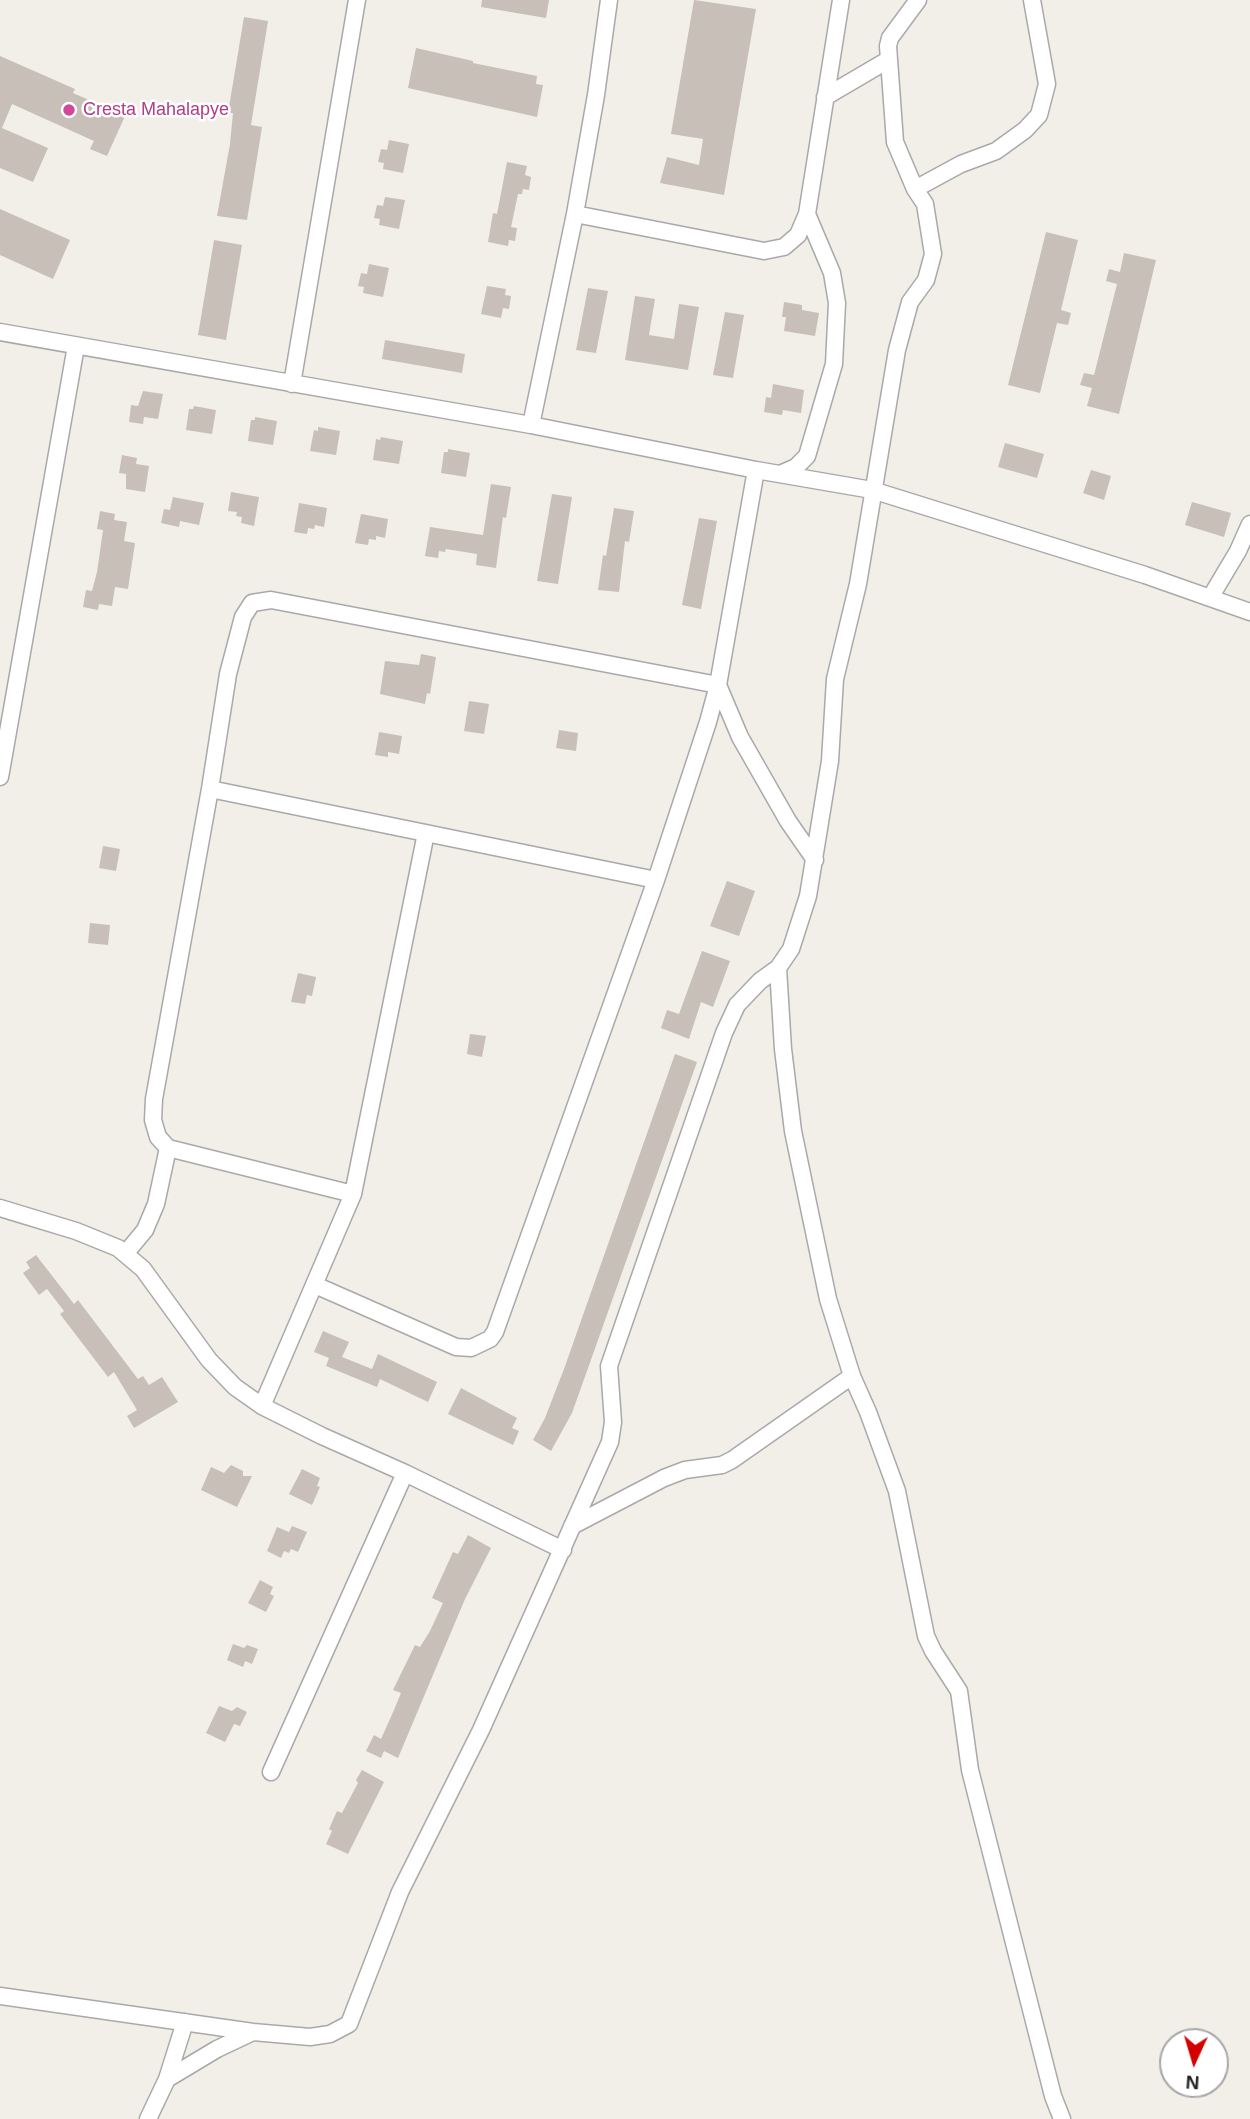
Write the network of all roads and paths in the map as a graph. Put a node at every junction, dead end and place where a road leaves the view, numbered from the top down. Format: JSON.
{"nodes":[{"id":1,"x":357,"y":0,"type":"edge"},
{"id":2,"x":609,"y":0,"type":"edge"},
{"id":3,"x":841,"y":0,"type":"edge"},
{"id":4,"x":918,"y":0,"type":"edge"},
{"id":5,"x":1032,"y":0,"type":"edge"},
{"id":6,"x":888,"y":60,"type":"junction"},
{"id":7,"x":825,"y":97,"type":"junction"},
{"id":8,"x":915,"y":189,"type":"junction"},
{"id":9,"x":575,"y":214,"type":"junction"},
{"id":10,"x":807,"y":214,"type":"junction"},
{"id":11,"x":0,"y":332,"type":"edge"},
{"id":12,"x":76,"y":346,"type":"junction"},
{"id":13,"x":292,"y":384,"type":"junction"},
{"id":14,"x":531,"y":425,"type":"junction"},
{"id":15,"x":756,"y":470,"type":"junction"},
{"id":16,"x":780,"y":474,"type":"junction"},
{"id":17,"x":872,"y":490,"type":"junction"},
{"id":18,"x":1250,"y":523,"type":"edge"},
{"id":19,"x":1210,"y":598,"type":"junction"},
{"id":20,"x":1250,"y":612,"type":"edge"},
{"id":21,"x":718,"y":685,"type":"junction"},
{"id":22,"x":0,"y":777,"type":"edge"},
{"id":23,"x":210,"y":789,"type":"junction"},
{"id":24,"x":426,"y":834,"type":"junction"},
{"id":25,"x":815,"y":860,"type":"junction"},
{"id":26,"x":656,"y":880,"type":"junction"},
{"id":27,"x":778,"y":968,"type":"junction"},
{"id":28,"x":168,"y":1148,"type":"junction"},
{"id":29,"x":353,"y":1194,"type":"junction"},
{"id":30,"x":0,"y":1208,"type":"edge"},
{"id":31,"x":125,"y":1254,"type":"junction"},
{"id":32,"x":315,"y":1285,"type":"junction"},
{"id":33,"x":852,"y":1376,"type":"junction"},
{"id":34,"x":262,"y":1406,"type":"junction"},
{"id":35,"x":405,"y":1473,"type":"junction"},
{"id":36,"x":572,"y":1526,"type":"junction"},
{"id":37,"x":563,"y":1550,"type":"junction"},
{"id":38,"x":271,"y":1772,"type":"dead end"},
{"id":39,"x":0,"y":1996,"type":"edge"},
{"id":40,"x":185,"y":2022,"type":"junction"},
{"id":41,"x":253,"y":2032,"type":"junction"},
{"id":42,"x":167,"y":2079,"type":"junction"},
{"id":43,"x":148,"y":2119,"type":"edge"},
{"id":44,"x":1062,"y":2119,"type":"edge"}],
"edges":[{"from":1,"to":13,"type":"street"},
{"from":2,"to":9,"type":"street"},
{"from":3,"to":7,"type":"street"},
{"from":4,"to":6,"type":"street"},
{"from":5,"to":8,"type":"street"},
{"from":6,"to":7,"type":"street"},
{"from":6,"to":8,"type":"street"},
{"from":7,"to":10,"type":"street"},
{"from":8,"to":17,"type":"street"},
{"from":9,"to":10,"type":"street"},
{"from":9,"to":14,"type":"street"},
{"from":10,"to":16,"type":"street"},
{"from":11,"to":12,"type":"street"},
{"from":12,"to":13,"type":"street"},
{"from":12,"to":22,"type":"street"},
{"from":13,"to":14,"type":"street"},
{"from":14,"to":15,"type":"street"},
{"from":15,"to":16,"type":"street"},
{"from":15,"to":21,"type":"street"},
{"from":16,"to":17,"type":"street"},
{"from":17,"to":19,"type":"street"},
{"from":17,"to":25,"type":"street"},
{"from":18,"to":19,"type":"street"},
{"from":19,"to":20,"type":"street"},
{"from":21,"to":23,"type":"street"},
{"from":21,"to":25,"type":"street"},
{"from":21,"to":26,"type":"street"},
{"from":23,"to":24,"type":"street"},
{"from":23,"to":28,"type":"street"},
{"from":24,"to":26,"type":"street"},
{"from":24,"to":29,"type":"street"},
{"from":25,"to":27,"type":"street"},
{"from":26,"to":32,"type":"street"},
{"from":27,"to":33,"type":"street"},
{"from":27,"to":36,"type":"street"},
{"from":28,"to":29,"type":"street"},
{"from":28,"to":31,"type":"street"},
{"from":29,"to":32,"type":"street"},
{"from":30,"to":31,"type":"street"},
{"from":31,"to":34,"type":"street"},
{"from":32,"to":34,"type":"street"},
{"from":33,"to":36,"type":"street"},
{"from":33,"to":44,"type":"street"},
{"from":34,"to":35,"type":"street"},
{"from":35,"to":37,"type":"street"},
{"from":35,"to":38,"type":"street"},
{"from":36,"to":37,"type":"street"},
{"from":37,"to":41,"type":"street"},
{"from":39,"to":40,"type":"street"},
{"from":40,"to":41,"type":"street"},
{"from":40,"to":42,"type":"street"},
{"from":41,"to":42,"type":"street"},
{"from":42,"to":43,"type":"street"}]}
